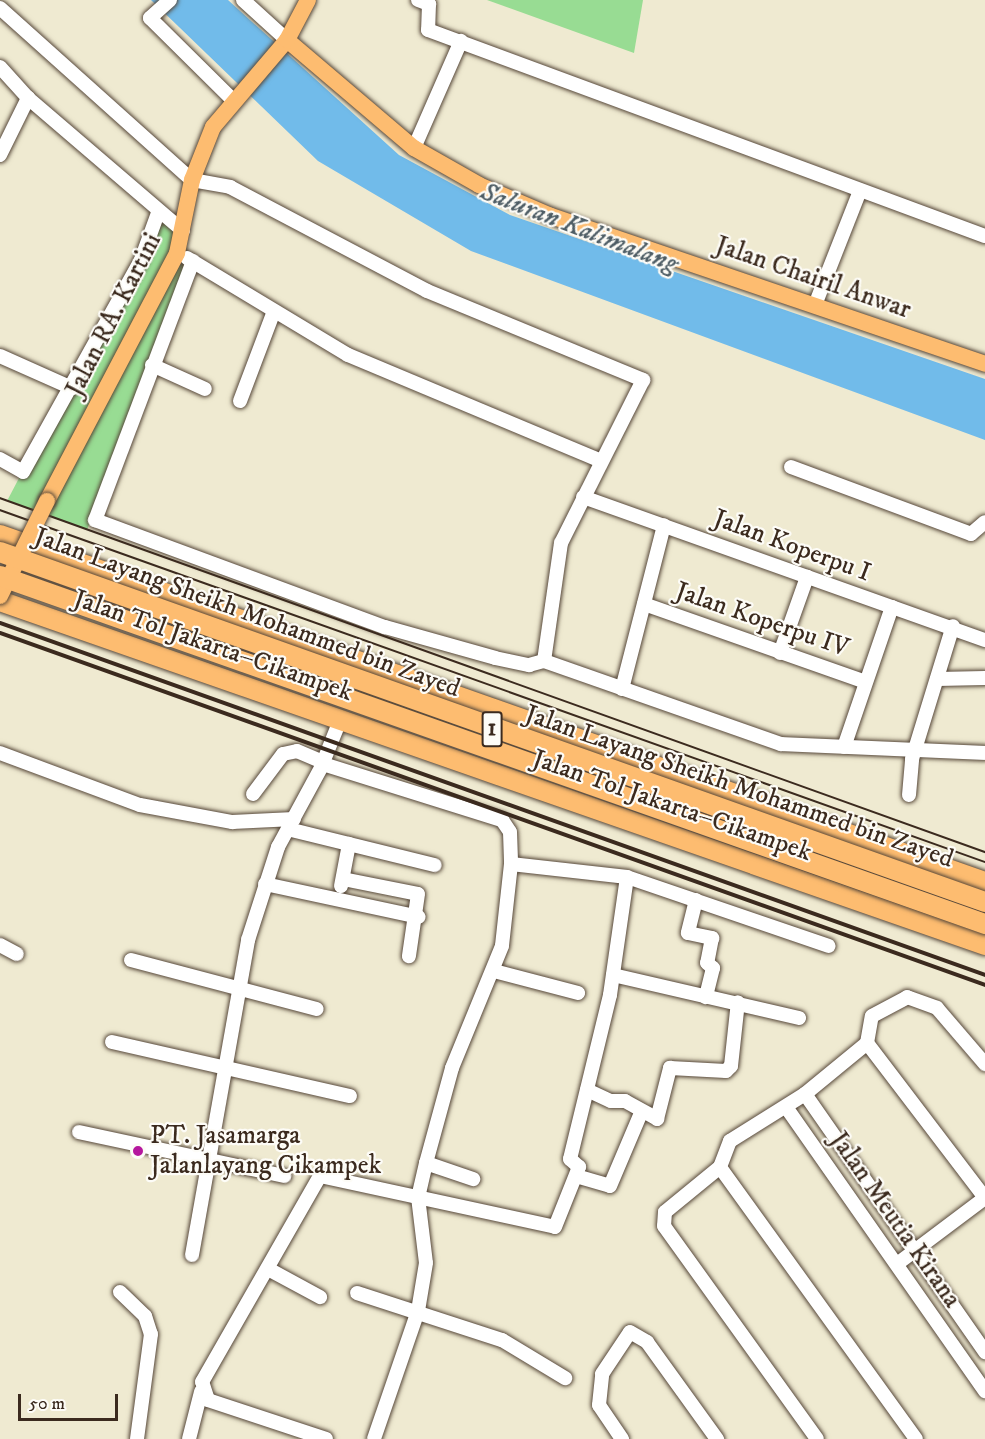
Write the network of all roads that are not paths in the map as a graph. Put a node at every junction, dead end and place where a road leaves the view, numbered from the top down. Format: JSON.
{"nodes":[{"id":1,"x":170,"y":0,"type":"edge"},
{"id":2,"x":243,"y":0,"type":"edge"},
{"id":3,"x":308,"y":0,"type":"edge"},
{"id":4,"x":418,"y":0,"type":"edge"},
{"id":5,"x":0,"y":8,"type":"edge"},
{"id":6,"x":461,"y":41,"type":"junction"},
{"id":7,"x":285,"y":43,"type":"junction"},
{"id":8,"x":0,"y":67,"type":"edge"},
{"id":9,"x":28,"y":98,"type":"junction"},
{"id":10,"x":235,"y":99,"type":"junction"},
{"id":11,"x":414,"y":148,"type":"junction"},
{"id":12,"x":0,"y":155,"type":"edge"},
{"id":13,"x":192,"y":180,"type":"junction"},
{"id":14,"x":860,"y":191,"type":"junction"},
{"id":15,"x":158,"y":213,"type":"junction"},
{"id":16,"x":183,"y":231,"type":"junction"},
{"id":17,"x":985,"y":236,"type":"edge"},
{"id":18,"x":177,"y":253,"type":"junction"},
{"id":19,"x":193,"y":261,"type":"junction"},
{"id":20,"x":814,"y":305,"type":"junction"},
{"id":21,"x":273,"y":311,"type":"junction"},
{"id":22,"x":0,"y":356,"type":"edge"},
{"id":23,"x":985,"y":364,"type":"edge"},
{"id":24,"x":152,"y":365,"type":"junction"},
{"id":25,"x":72,"y":388,"type":"junction"},
{"id":26,"x":205,"y":389,"type":"dead end"},
{"id":27,"x":240,"y":401,"type":"dead end"},
{"id":28,"x":0,"y":459,"type":"edge"},
{"id":29,"x":602,"y":461,"type":"junction"},
{"id":30,"x":791,"y":467,"type":"dead end"},
{"id":31,"x":583,"y":497,"type":"junction"},
{"id":32,"x":985,"y":522,"type":"edge"},
{"id":33,"x":664,"y":525,"type":"junction"},
{"id":34,"x":0,"y":535,"type":"edge"},
{"id":35,"x":0,"y":552,"type":"edge"},
{"id":36,"x":0,"y":576,"type":"edge"},
{"id":37,"x":807,"y":577,"type":"junction"},
{"id":38,"x":0,"y":596,"type":"edge"},
{"id":39,"x":0,"y":602,"type":"edge"},
{"id":40,"x":644,"y":604,"type":"junction"},
{"id":41,"x":892,"y":607,"type":"junction"},
{"id":42,"x":953,"y":626,"type":"junction"},
{"id":43,"x":985,"y":639,"type":"edge"},
{"id":44,"x":780,"y":653,"type":"junction"},
{"id":45,"x":544,"y":661,"type":"junction"},
{"id":46,"x":985,"y":678,"type":"edge"},
{"id":47,"x":937,"y":679,"type":"junction"},
{"id":48,"x":865,"y":681,"type":"junction"},
{"id":49,"x":622,"y":689,"type":"junction"},
{"id":50,"x":341,"y":718,"type":"junction"},
{"id":51,"x":844,"y":747,"type":"junction"},
{"id":52,"x":916,"y":748,"type":"junction"},
{"id":53,"x":0,"y":753,"type":"edge"},
{"id":54,"x":985,"y":753,"type":"edge"},
{"id":55,"x":324,"y":761,"type":"junction"},
{"id":56,"x":252,"y":794,"type":"dead end"},
{"id":57,"x":909,"y":795,"type":"dead end"},
{"id":58,"x":291,"y":824,"type":"junction"},
{"id":59,"x":349,"y":844,"type":"junction"},
{"id":60,"x":510,"y":864,"type":"junction"},
{"id":61,"x":435,"y":865,"type":"dead end"},
{"id":62,"x":627,"y":877,"type":"junction"},
{"id":63,"x":343,"y":879,"type":"junction"},
{"id":64,"x":985,"y":882,"type":"edge"},
{"id":65,"x":265,"y":884,"type":"junction"},
{"id":66,"x":339,"y":900,"type":"junction"},
{"id":67,"x":696,"y":900,"type":"junction"},
{"id":68,"x":985,"y":902,"type":"edge"},
{"id":69,"x":419,"y":917,"type":"junction"},
{"id":70,"x":985,"y":924,"type":"edge"},
{"id":71,"x":0,"y":945,"type":"edge"},
{"id":72,"x":985,"y":945,"type":"edge"},
{"id":73,"x":829,"y":946,"type":"dead end"},
{"id":74,"x":17,"y":954,"type":"dead end"},
{"id":75,"x":409,"y":956,"type":"dead end"},
{"id":76,"x":131,"y":960,"type":"dead end"},
{"id":77,"x":494,"y":971,"type":"junction"},
{"id":78,"x":613,"y":975,"type":"junction"},
{"id":79,"x":240,"y":991,"type":"junction"},
{"id":80,"x":578,"y":993,"type":"dead end"},
{"id":81,"x":706,"y":997,"type":"junction"},
{"id":82,"x":738,"y":1002,"type":"junction"},
{"id":83,"x":317,"y":1009,"type":"dead end"},
{"id":84,"x":799,"y":1018,"type":"dead end"},
{"id":85,"x":112,"y":1042,"type":"dead end"},
{"id":86,"x":867,"y":1043,"type":"junction"},
{"id":87,"x":985,"y":1064,"type":"edge"},
{"id":88,"x":224,"y":1068,"type":"junction"},
{"id":89,"x":587,"y":1090,"type":"junction"},
{"id":90,"x":805,"y":1094,"type":"junction"},
{"id":91,"x":350,"y":1096,"type":"dead end"},
{"id":92,"x":786,"y":1107,"type":"junction"},
{"id":93,"x":641,"y":1113,"type":"junction"},
{"id":94,"x":79,"y":1132,"type":"dead end"},
{"id":95,"x":207,"y":1159,"type":"junction"},
{"id":96,"x":426,"y":1163,"type":"junction"},
{"id":97,"x":720,"y":1167,"type":"junction"},
{"id":98,"x":284,"y":1176,"type":"dead end"},
{"id":99,"x":576,"y":1176,"type":"junction"},
{"id":100,"x":473,"y":1179,"type":"dead end"},
{"id":101,"x":418,"y":1197,"type":"junction"},
{"id":102,"x":985,"y":1198,"type":"edge"},
{"id":103,"x":915,"y":1251,"type":"junction"},
{"id":104,"x":192,"y":1255,"type":"dead end"},
{"id":105,"x":897,"y":1264,"type":"junction"},
{"id":106,"x":270,"y":1270,"type":"junction"},
{"id":107,"x":120,"y":1293,"type":"dead end"},
{"id":108,"x":357,"y":1293,"type":"dead end"},
{"id":109,"x":320,"y":1297,"type":"dead end"},
{"id":110,"x":418,"y":1311,"type":"junction"},
{"id":111,"x":985,"y":1352,"type":"edge"},
{"id":112,"x":565,"y":1378,"type":"dead end"},
{"id":113,"x":985,"y":1391,"type":"edge"},
{"id":114,"x":201,"y":1392,"type":"junction"},
{"id":115,"x":137,"y":1439,"type":"edge"},
{"id":116,"x":189,"y":1439,"type":"edge"},
{"id":117,"x":326,"y":1439,"type":"edge"},
{"id":118,"x":374,"y":1439,"type":"edge"},
{"id":119,"x":622,"y":1439,"type":"edge"},
{"id":120,"x":717,"y":1439,"type":"edge"},
{"id":121,"x":817,"y":1439,"type":"edge"},
{"id":122,"x":916,"y":1439,"type":"edge"}],
"edges":[{"from":1,"to":10,"type":"street"},
{"from":2,"to":7,"type":"street"},
{"from":3,"to":7,"type":"main road","name":"Jalan RA. Kartini"},
{"from":4,"to":6,"type":"street"},
{"from":5,"to":13,"type":"street"},
{"from":6,"to":11,"type":"street"},
{"from":6,"to":14,"type":"street"},
{"from":7,"to":10,"type":"main road","name":"Jalan RA. Kartini"},
{"from":7,"to":11,"type":"main road","name":"Jalan Chairil Anwar"},
{"from":8,"to":9,"type":"street"},
{"from":9,"to":12,"type":"street"},
{"from":9,"to":15,"type":"street"},
{"from":10,"to":13,"type":"main road","name":"Jalan RA. Kartini"},
{"from":11,"to":20,"type":"main road","name":"Jalan Chairil Anwar"},
{"from":13,"to":16,"type":"main road","name":"Jalan RA. Kartini"},
{"from":13,"to":29,"type":"street"},
{"from":14,"to":17,"type":"street"},
{"from":14,"to":20,"type":"street"},
{"from":15,"to":16,"type":"street"},
{"from":15,"to":25,"type":"street"},
{"from":16,"to":18,"type":"main road","name":"Jalan RA. Kartini"},
{"from":18,"to":19,"type":"street"},
{"from":18,"to":38,"type":"main road","name":"Jalan RA. Kartini","bridge":true},
{"from":19,"to":21,"type":"street"},
{"from":19,"to":24,"type":"street"},
{"from":20,"to":23,"type":"main road","name":"Jalan Chairil Anwar"},
{"from":21,"to":27,"type":"street"},
{"from":21,"to":29,"type":"street"},
{"from":22,"to":25,"type":"street"},
{"from":24,"to":26,"type":"street"},
{"from":24,"to":45,"type":"street"},
{"from":25,"to":28,"type":"street"},
{"from":29,"to":31,"type":"street"},
{"from":30,"to":32,"type":"street"},
{"from":31,"to":33,"type":"street","name":"Jalan Koperpu I"},
{"from":31,"to":45,"type":"street"},
{"from":33,"to":37,"type":"street","name":"Jalan Koperpu I"},
{"from":33,"to":40,"type":"street"},
{"from":34,"to":64,"type":"highway","name":"Jalan Tol Jakarta–Cikampek","number":"1"},
{"from":35,"to":68,"type":"highway","name":"Jalan Layang Sheikh Mohammed bin Zayed","number":"1","bridge":true},
{"from":36,"to":70,"type":"highway","name":"Jalan Layang Sheikh Mohammed bin Zayed","number":"1","bridge":true},
{"from":37,"to":41,"type":"street","name":"Jalan Koperpu I"},
{"from":37,"to":44,"type":"street"},
{"from":39,"to":50,"type":"highway","name":"Jalan Tol Jakarta–Cikampek","number":"1"},
{"from":40,"to":44,"type":"street","name":"Jalan Koperpu IV"},
{"from":40,"to":49,"type":"street"},
{"from":41,"to":42,"type":"street","name":"Jalan Koperpu I"},
{"from":41,"to":48,"type":"street"},
{"from":42,"to":43,"type":"street","name":"Jalan Koperpu I"},
{"from":42,"to":47,"type":"street"},
{"from":44,"to":48,"type":"street","name":"Jalan Koperpu IV"},
{"from":45,"to":49,"type":"street"},
{"from":46,"to":47,"type":"street"},
{"from":47,"to":52,"type":"street"},
{"from":48,"to":51,"type":"street"},
{"from":49,"to":51,"type":"street"},
{"from":50,"to":55,"type":"street"},
{"from":50,"to":72,"type":"highway","name":"Jalan Tol Jakarta–Cikampek","number":"1"},
{"from":51,"to":52,"type":"street"},
{"from":52,"to":54,"type":"street"},
{"from":52,"to":57,"type":"street"},
{"from":53,"to":58,"type":"street"},
{"from":55,"to":56,"type":"street"},
{"from":55,"to":58,"type":"street"},
{"from":55,"to":60,"type":"street"},
{"from":58,"to":59,"type":"street"},
{"from":58,"to":65,"type":"street"},
{"from":59,"to":61,"type":"street"},
{"from":59,"to":63,"type":"street"},
{"from":60,"to":62,"type":"street"},
{"from":60,"to":77,"type":"street"},
{"from":62,"to":67,"type":"street"},
{"from":62,"to":78,"type":"street"},
{"from":63,"to":66,"type":"street"},
{"from":63,"to":69,"type":"street"},
{"from":65,"to":66,"type":"street"},
{"from":65,"to":79,"type":"street"},
{"from":66,"to":69,"type":"street"},
{"from":67,"to":73,"type":"street"},
{"from":67,"to":81,"type":"street"},
{"from":69,"to":75,"type":"street"},
{"from":71,"to":74,"type":"street"},
{"from":76,"to":79,"type":"street"},
{"from":77,"to":80,"type":"street"},
{"from":77,"to":96,"type":"street"},
{"from":78,"to":81,"type":"street"},
{"from":78,"to":89,"type":"street"},
{"from":79,"to":83,"type":"street"},
{"from":79,"to":88,"type":"street"},
{"from":81,"to":82,"type":"street"},
{"from":82,"to":84,"type":"street"},
{"from":82,"to":93,"type":"street"},
{"from":85,"to":88,"type":"street"},
{"from":86,"to":87,"type":"street"},
{"from":86,"to":90,"type":"street"},
{"from":86,"to":102,"type":"street"},
{"from":88,"to":91,"type":"street"},
{"from":88,"to":95,"type":"street"},
{"from":89,"to":93,"type":"street"},
{"from":89,"to":99,"type":"street"},
{"from":90,"to":92,"type":"street"},
{"from":90,"to":103,"type":"street","name":"Jalan Meutia Kirana"},
{"from":92,"to":97,"type":"street"},
{"from":92,"to":105,"type":"street","name":"Jalan Meutia Kirana"},
{"from":93,"to":99,"type":"street"},
{"from":94,"to":95,"type":"street"},
{"from":95,"to":98,"type":"street"},
{"from":95,"to":104,"type":"street"},
{"from":96,"to":100,"type":"street"},
{"from":96,"to":101,"type":"street"},
{"from":97,"to":121,"type":"street"},
{"from":97,"to":122,"type":"street"},
{"from":99,"to":101,"type":"street"},
{"from":101,"to":106,"type":"street"},
{"from":101,"to":110,"type":"street"},
{"from":102,"to":103,"type":"street"},
{"from":103,"to":105,"type":"street"},
{"from":103,"to":111,"type":"street","name":"Jalan Meutia Kirana"},
{"from":105,"to":113,"type":"street","name":"Jalan Meutia Kirana"},
{"from":106,"to":109,"type":"street"},
{"from":106,"to":114,"type":"street"},
{"from":107,"to":115,"type":"street"},
{"from":108,"to":110,"type":"street"},
{"from":110,"to":112,"type":"street"},
{"from":110,"to":118,"type":"street"},
{"from":114,"to":116,"type":"street"},
{"from":114,"to":117,"type":"street"},
{"from":119,"to":120,"type":"street"}]}
